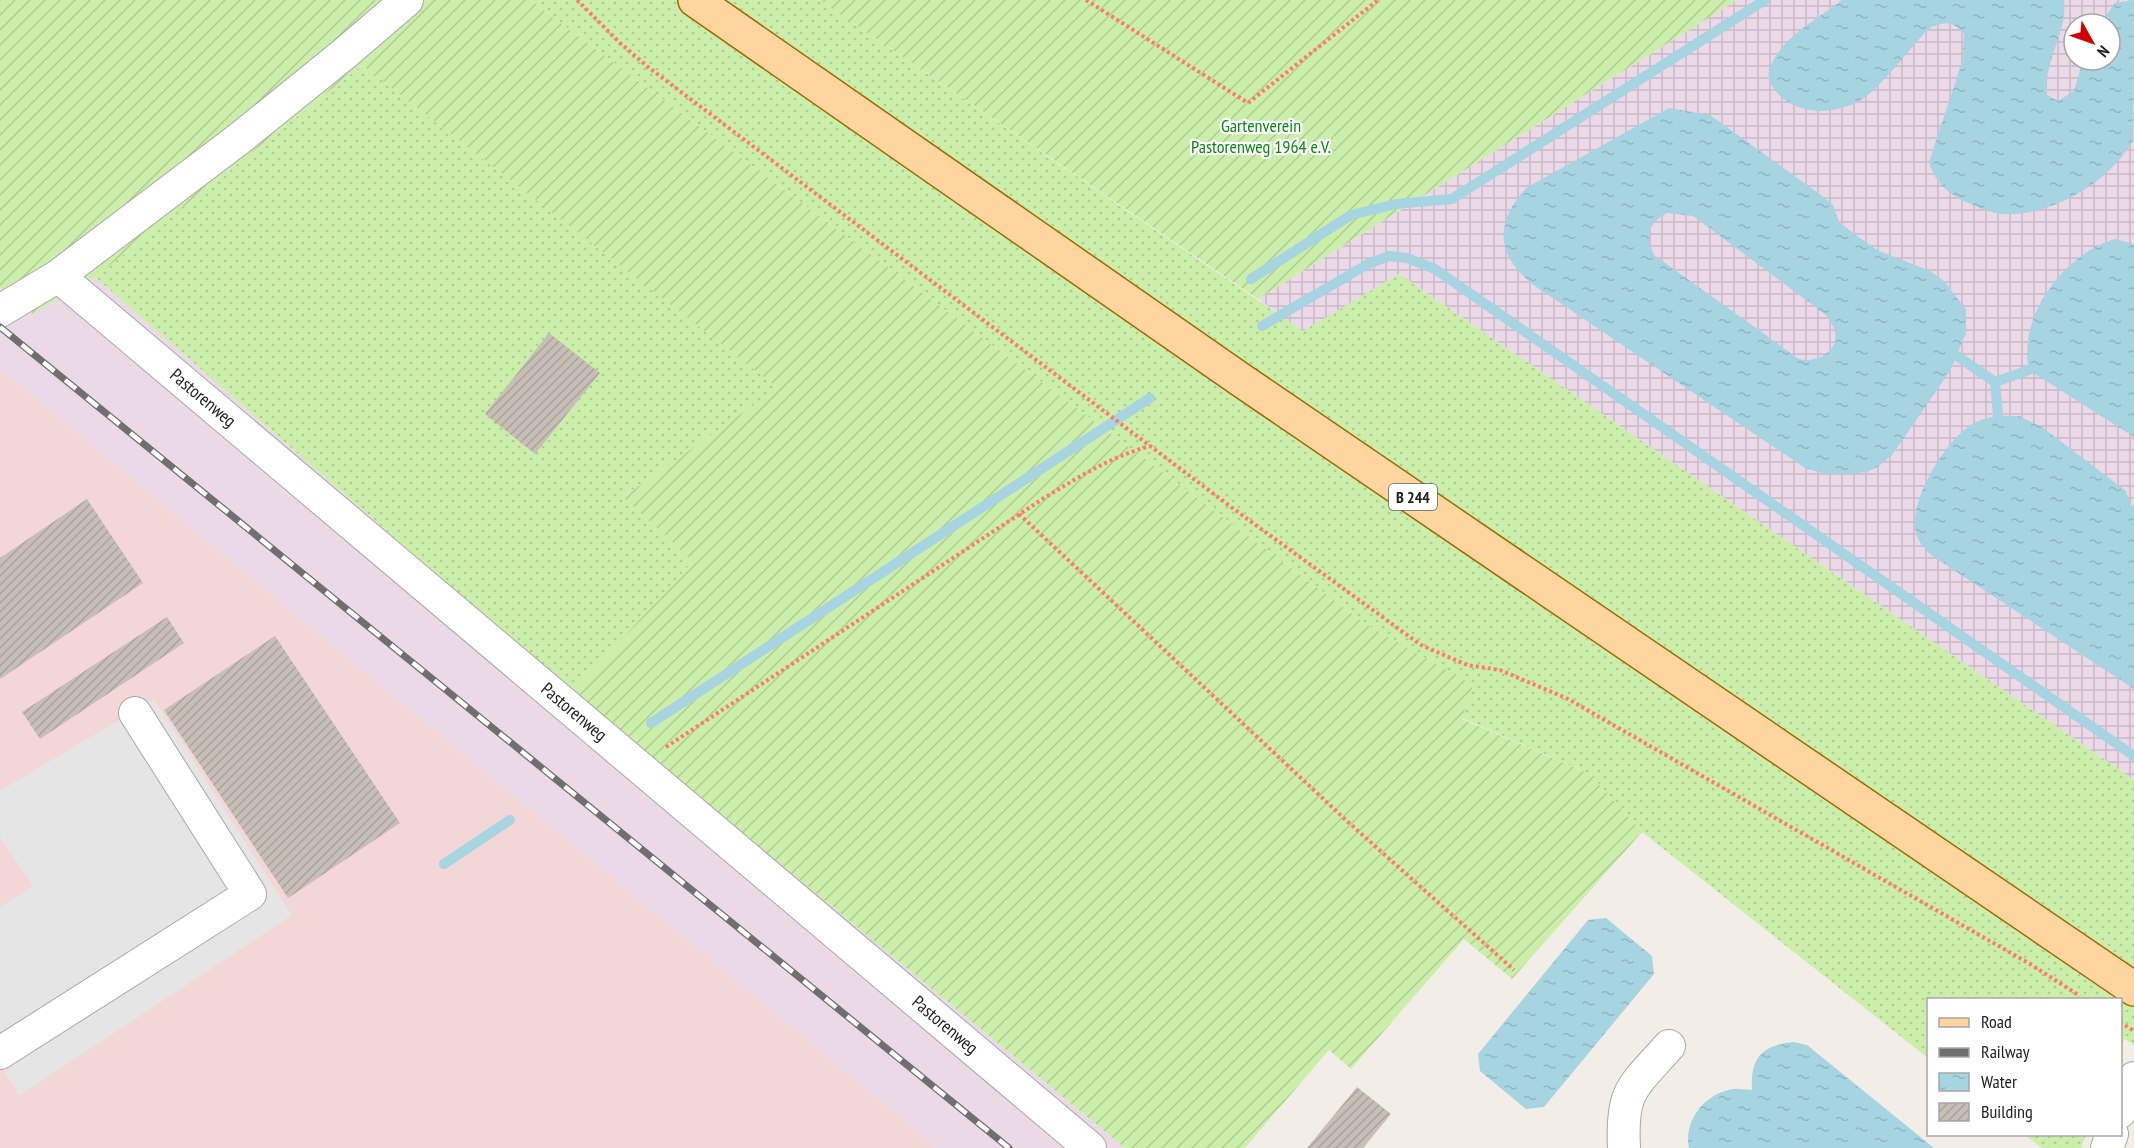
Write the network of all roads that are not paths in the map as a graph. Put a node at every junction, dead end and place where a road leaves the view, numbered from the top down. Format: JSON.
{"nodes":[{"id":1,"x":407,"y":0,"type":"edge"},
{"id":2,"x":695,"y":0,"type":"edge"},
{"id":3,"x":58,"y":276,"type":"junction"},
{"id":4,"x":0,"y":311,"type":"edge"},
{"id":5,"x":135,"y":713,"type":"dead end"},
{"id":6,"x":2134,"y":989,"type":"edge"},
{"id":7,"x":1669,"y":1046,"type":"dead end"},
{"id":8,"x":0,"y":1053,"type":"edge"},
{"id":9,"x":2134,"y":1078,"type":"edge"},
{"id":10,"x":2122,"y":1109,"type":"edge"},
{"id":11,"x":1090,"y":1148,"type":"edge"},
{"id":12,"x":1624,"y":1148,"type":"edge"}],
"edges":[{"from":1,"to":3,"type":"street"},
{"from":2,"to":6,"type":"main road","number":"B 244"},
{"from":3,"to":4,"type":"street"},
{"from":3,"to":11,"type":"street","name":"Pastorenweg"},
{"from":5,"to":8,"type":"street"},
{"from":7,"to":12,"type":"street"},
{"from":9,"to":10,"type":"street"}]}
